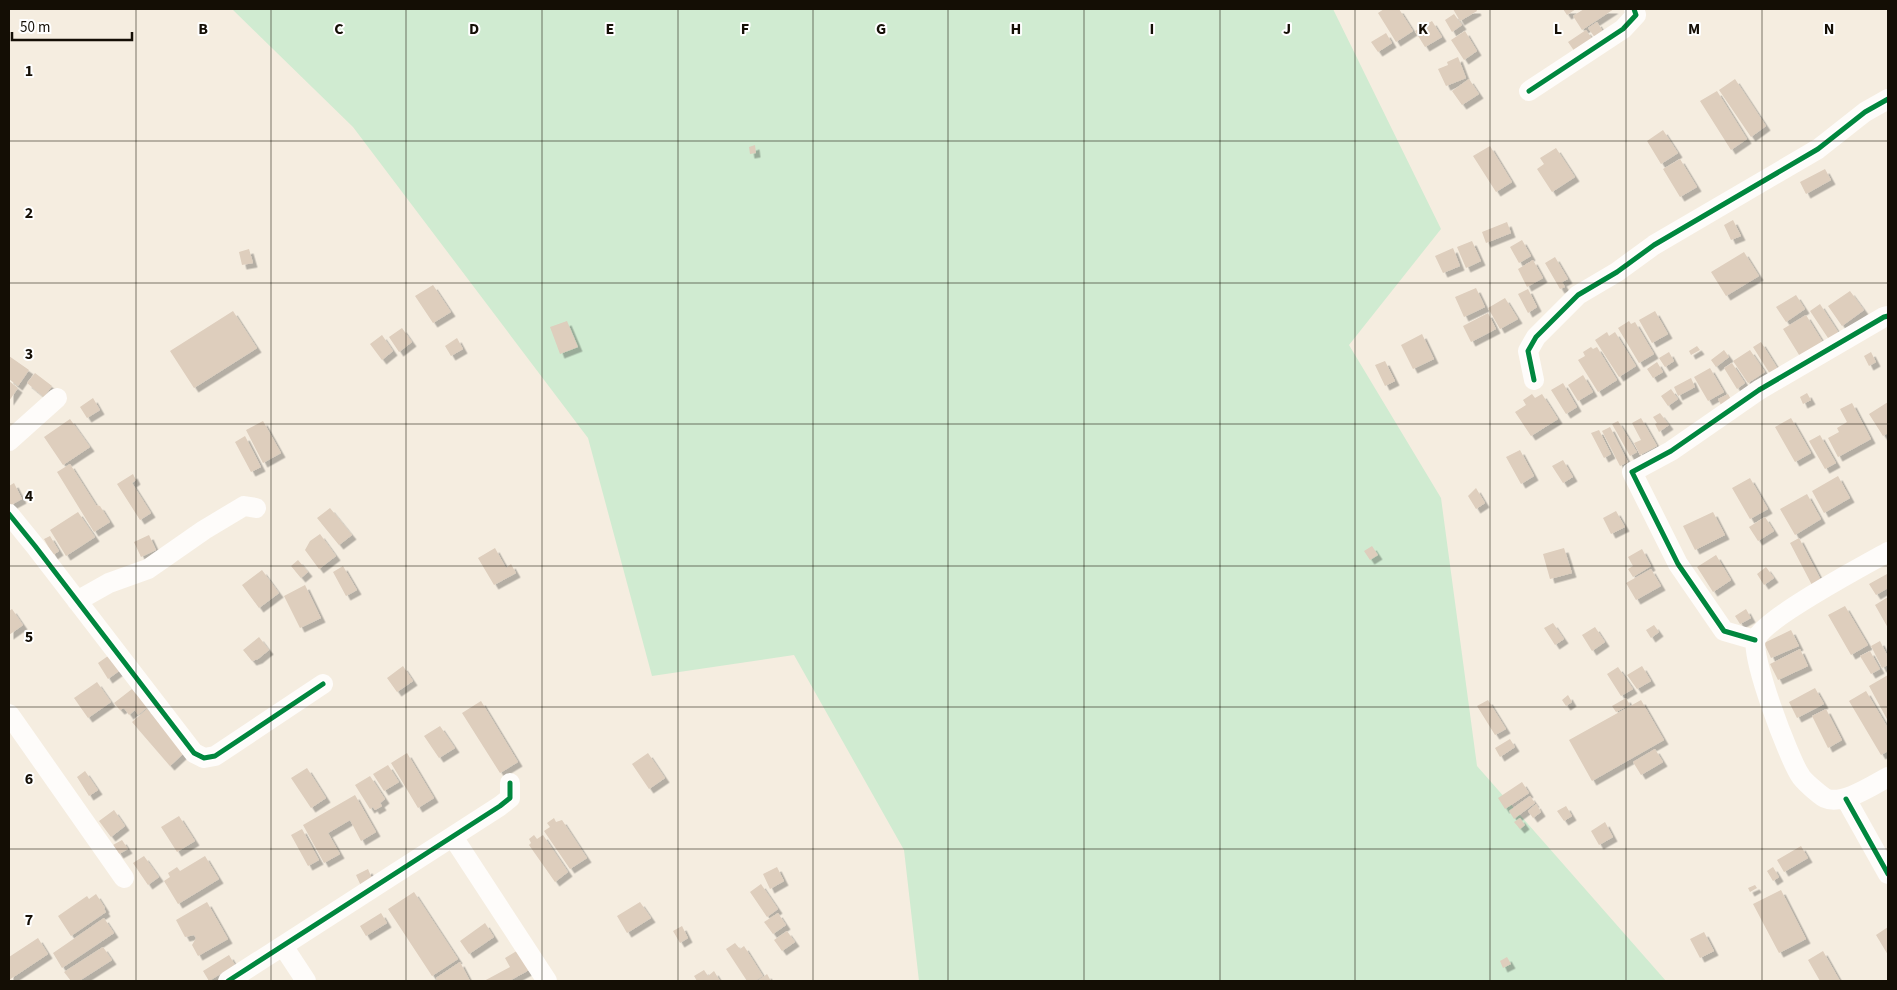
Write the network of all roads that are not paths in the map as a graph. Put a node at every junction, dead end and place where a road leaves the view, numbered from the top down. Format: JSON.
{"nodes":[{"id":1,"x":1634,"y":9,"type":"edge"},
{"id":2,"x":1529,"y":91,"type":"dead end"},
{"id":3,"x":1888,"y":99,"type":"edge"},
{"id":4,"x":1888,"y":316,"type":"edge"},
{"id":5,"x":1534,"y":380,"type":"dead end"},
{"id":6,"x":57,"y":398,"type":"dead end"},
{"id":7,"x":9,"y":441,"type":"edge"},
{"id":8,"x":256,"y":508,"type":"dead end"},
{"id":9,"x":9,"y":514,"type":"edge"},
{"id":10,"x":1888,"y":552,"type":"edge"},
{"id":11,"x":77,"y":601,"type":"junction"},
{"id":12,"x":1755,"y":640,"type":"junction"},
{"id":13,"x":323,"y":684,"type":"dead end"},
{"id":14,"x":9,"y":714,"type":"edge"},
{"id":15,"x":1888,"y":777,"type":"edge"},
{"id":16,"x":510,"y":783,"type":"dead end"},
{"id":17,"x":1846,"y":799,"type":"junction"},
{"id":18,"x":453,"y":837,"type":"junction"},
{"id":19,"x":1888,"y":874,"type":"edge"},
{"id":20,"x":124,"y":878,"type":"dead end"},
{"id":21,"x":283,"y":946,"type":"junction"},
{"id":22,"x":228,"y":981,"type":"edge"},
{"id":23,"x":306,"y":981,"type":"edge"},
{"id":24,"x":547,"y":981,"type":"edge"}],
"edges":[{"from":1,"to":2,"type":"street"},
{"from":3,"to":5,"type":"street"},
{"from":4,"to":12,"type":"street"},
{"from":6,"to":7,"type":"street"},
{"from":8,"to":11,"type":"street"},
{"from":9,"to":11,"type":"street"},
{"from":10,"to":12,"type":"street"},
{"from":11,"to":13,"type":"street"},
{"from":12,"to":17,"type":"street"},
{"from":14,"to":20,"type":"street"},
{"from":15,"to":17,"type":"street"},
{"from":16,"to":18,"type":"street"},
{"from":17,"to":19,"type":"street"},
{"from":18,"to":21,"type":"street"},
{"from":18,"to":24,"type":"street"},
{"from":21,"to":22,"type":"street"},
{"from":21,"to":23,"type":"street"}]}
